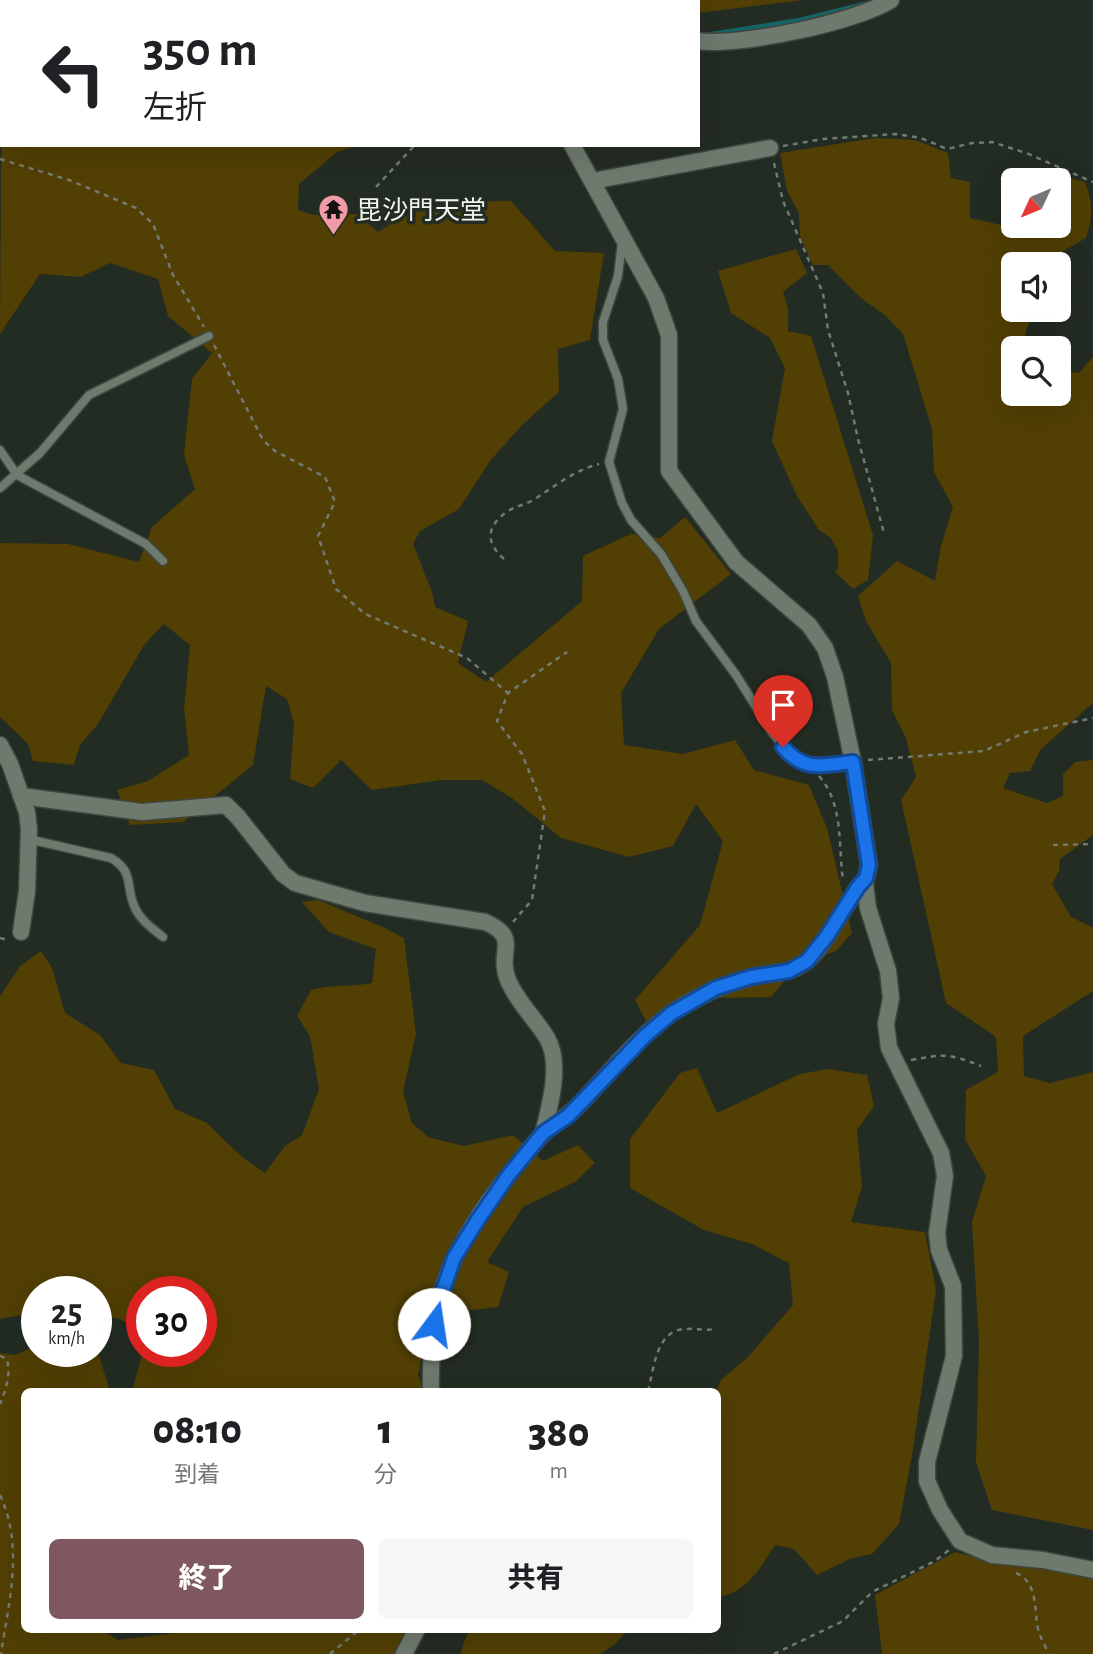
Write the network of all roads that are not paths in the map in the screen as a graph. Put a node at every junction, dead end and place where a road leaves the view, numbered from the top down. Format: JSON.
{"nodes":[{"id":1,"x":891,"y":0,"type":"edge"},
{"id":2,"x":700,"y":41,"type":"edge"},
{"id":3,"x":573,"y":147,"type":"edge"},
{"id":4,"x":770,"y":148,"type":"road end"},
{"id":5,"x":592,"y":181,"type":"junction"},
{"id":6,"x":622,"y":239,"type":"junction"},
{"id":7,"x":209,"y":335,"type":"road end"},
{"id":8,"x":0,"y":450,"type":"edge"},
{"id":9,"x":17,"y":475,"type":"junction"},
{"id":10,"x":0,"y":488,"type":"edge"},
{"id":11,"x":163,"y":561,"type":"dead end"},
{"id":12,"x":0,"y":744,"type":"edge"},
{"id":13,"x":853,"y":762,"type":"junction"},
{"id":14,"x":21,"y":796,"type":"junction"},
{"id":15,"x":28,"y":839,"type":"junction"},
{"id":16,"x":866,"y":878,"type":"junction"},
{"id":17,"x":21,"y":932,"type":"dead end"},
{"id":18,"x":163,"y":937,"type":"dead end"},
{"id":19,"x":543,"y":1133,"type":"junction"},
{"id":20,"x":431,"y":1388,"type":"edge"},
{"id":21,"x":1093,"y":1570,"type":"edge"},
{"id":22,"x":415,"y":1633,"type":"edge"},
{"id":23,"x":404,"y":1654,"type":"edge"}],
"edges":[{"from":1,"to":2,"type":"street"},
{"from":3,"to":5,"type":"street"},
{"from":4,"to":5,"type":"street"},
{"from":5,"to":6,"type":"street"},
{"from":6,"to":13,"type":"street"},
{"from":6,"to":13,"type":"lane"},
{"from":7,"to":9,"type":"lane"},
{"from":8,"to":9,"type":"lane"},
{"from":9,"to":10,"type":"lane"},
{"from":9,"to":11,"type":"lane"},
{"from":12,"to":14,"type":"street"},
{"from":13,"to":16,"type":"street"},
{"from":14,"to":15,"type":"street"},
{"from":14,"to":19,"type":"street"},
{"from":15,"to":17,"type":"street"},
{"from":15,"to":18,"type":"lane"},
{"from":16,"to":19,"type":"street"},
{"from":16,"to":21,"type":"street"},
{"from":19,"to":20,"type":"street"},
{"from":22,"to":23,"type":"street"}]}
